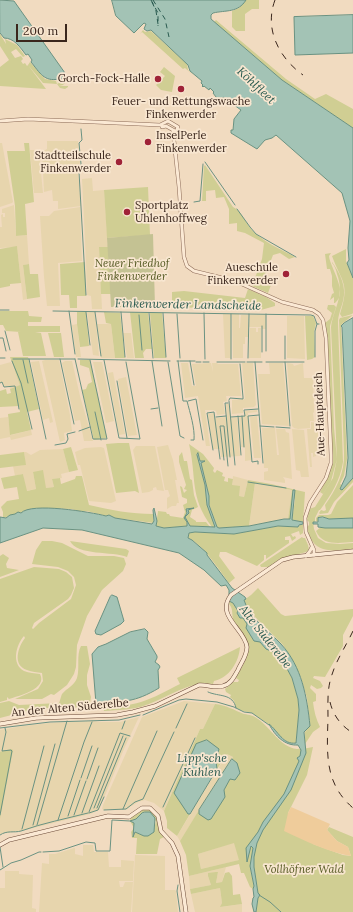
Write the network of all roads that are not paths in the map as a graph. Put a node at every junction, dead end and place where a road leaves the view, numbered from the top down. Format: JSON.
{"nodes":[{"id":1,"x":0,"y":122,"type":"edge"},
{"id":2,"x":166,"y":125,"type":"junction"},
{"id":3,"x":175,"y":131,"type":"junction"},
{"id":4,"x":312,"y":547,"type":"junction"},
{"id":5,"x":353,"y":551,"type":"edge"},
{"id":6,"x":322,"y":553,"type":"junction"},
{"id":7,"x":329,"y":554,"type":"junction"},
{"id":8,"x":314,"y":555,"type":"junction"},
{"id":9,"x":306,"y":556,"type":"junction"},
{"id":10,"x":0,"y":724,"type":"edge"},
{"id":11,"x":0,"y":845,"type":"edge"},
{"id":12,"x":186,"y":912,"type":"edge"}],
"edges":[{"from":1,"to":2,"type":"street"},
{"from":2,"to":3,"type":"street"},
{"from":2,"to":3,"type":"street"},
{"from":3,"to":4,"type":"street","name":"Aue-Hauptdeich"},
{"from":4,"to":6,"type":"street"},
{"from":4,"to":8,"type":"street"},
{"from":4,"to":9,"type":"street"},
{"from":5,"to":7,"type":"main road"},
{"from":6,"to":7,"type":"main road"},
{"from":6,"to":8,"type":"main road"},
{"from":7,"to":8,"type":"main road"},
{"from":8,"to":9,"type":"main road","name":"An der Alten Süderelbe"},
{"from":9,"to":10,"type":"main road","name":"An der Alten Süderelbe"},
{"from":11,"to":12,"type":"main road"}]}
